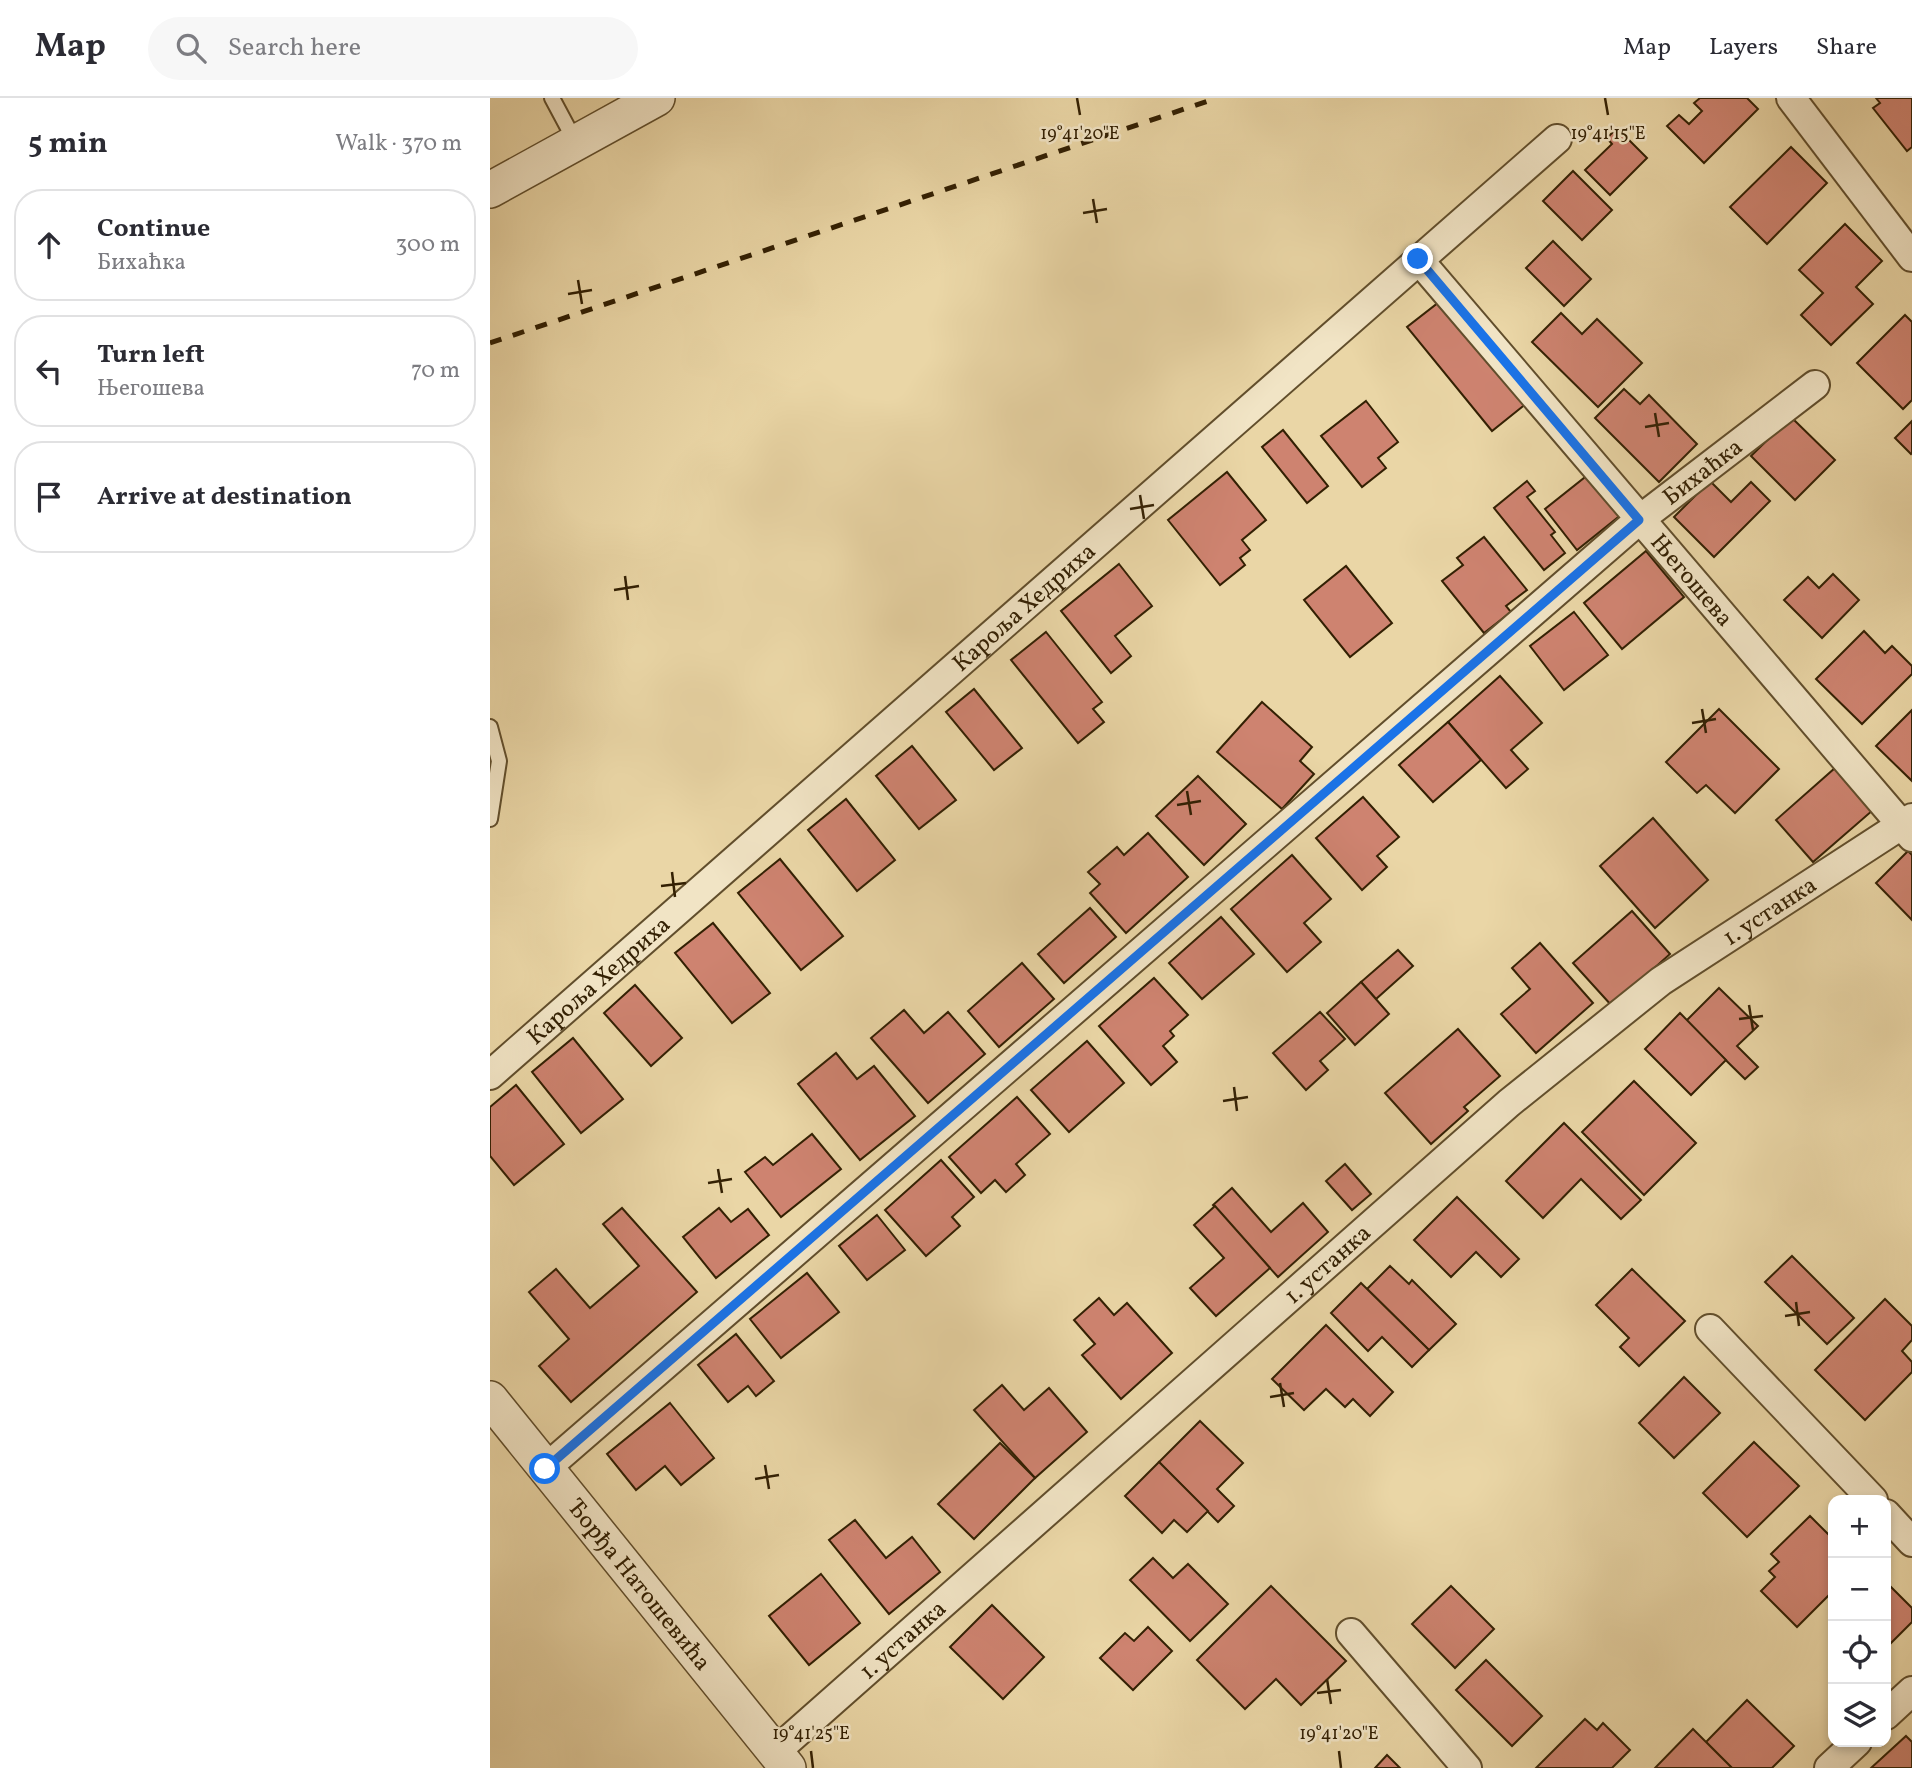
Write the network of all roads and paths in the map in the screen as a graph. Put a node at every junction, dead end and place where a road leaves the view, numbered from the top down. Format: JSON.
{"nodes":[{"id":1,"x":552,"y":98,"type":"edge"},
{"id":2,"x":657,"y":98,"type":"edge"},
{"id":3,"x":1791,"y":98,"type":"edge"},
{"id":4,"x":1557,"y":139,"type":"dead end"},
{"id":5,"x":575,"y":141,"type":"junction"},
{"id":6,"x":490,"y":190,"type":"edge"},
{"id":7,"x":1912,"y":257,"type":"edge"},
{"id":8,"x":1418,"y":259,"type":"junction"},
{"id":9,"x":1815,"y":385,"type":"dead end"},
{"id":10,"x":1639,"y":520,"type":"junction"},
{"id":11,"x":490,"y":727,"type":"edge"},
{"id":12,"x":490,"y":819,"type":"edge"},
{"id":13,"x":1909,"y":827,"type":"edge"},
{"id":14,"x":490,"y":1075,"type":"edge"},
{"id":15,"x":1710,"y":1329,"type":"dead end"},
{"id":16,"x":490,"y":1399,"type":"edge"},
{"id":17,"x":545,"y":1469,"type":"junction"},
{"id":18,"x":1868,"y":1495,"type":"edge"},
{"id":19,"x":1891,"y":1519,"type":"edge"},
{"id":20,"x":1912,"y":1542,"type":"edge"},
{"id":21,"x":1351,"y":1633,"type":"dead end"},
{"id":22,"x":1912,"y":1691,"type":"edge"},
{"id":23,"x":1891,"y":1710,"type":"edge"},
{"id":24,"x":1852,"y":1747,"type":"edge"},
{"id":25,"x":782,"y":1760,"type":"edge"},
{"id":26,"x":1467,"y":1768,"type":"edge"},
{"id":27,"x":1829,"y":1768,"type":"edge"}],
"edges":[{"from":1,"to":5,"type":"lane"},
{"from":2,"to":5,"type":"street"},
{"from":3,"to":7,"type":"street"},
{"from":4,"to":8,"type":"street","name":"Кароља Хедриха"},
{"from":5,"to":6,"type":"street"},
{"from":8,"to":10,"type":"street","name":"Његошева"},
{"from":8,"to":14,"type":"street","name":"Кароља Хедриха"},
{"from":9,"to":10,"type":"street","name":"Бихаћка"},
{"from":10,"to":13,"type":"street","name":"Његошева"},
{"from":10,"to":17,"type":"street","name":"Бихаћка"},
{"from":11,"to":12,"type":"lane"},
{"from":13,"to":25,"type":"street","name":"1. устанка"},
{"from":15,"to":18,"type":"street"},
{"from":16,"to":17,"type":"street","name":"Ђорђа Натошевића"},
{"from":17,"to":25,"type":"street","name":"Ђорђа Натошевића"},
{"from":19,"to":20,"type":"street"},
{"from":21,"to":26,"type":"street"},
{"from":22,"to":23,"type":"street"},
{"from":24,"to":27,"type":"street"}]}
